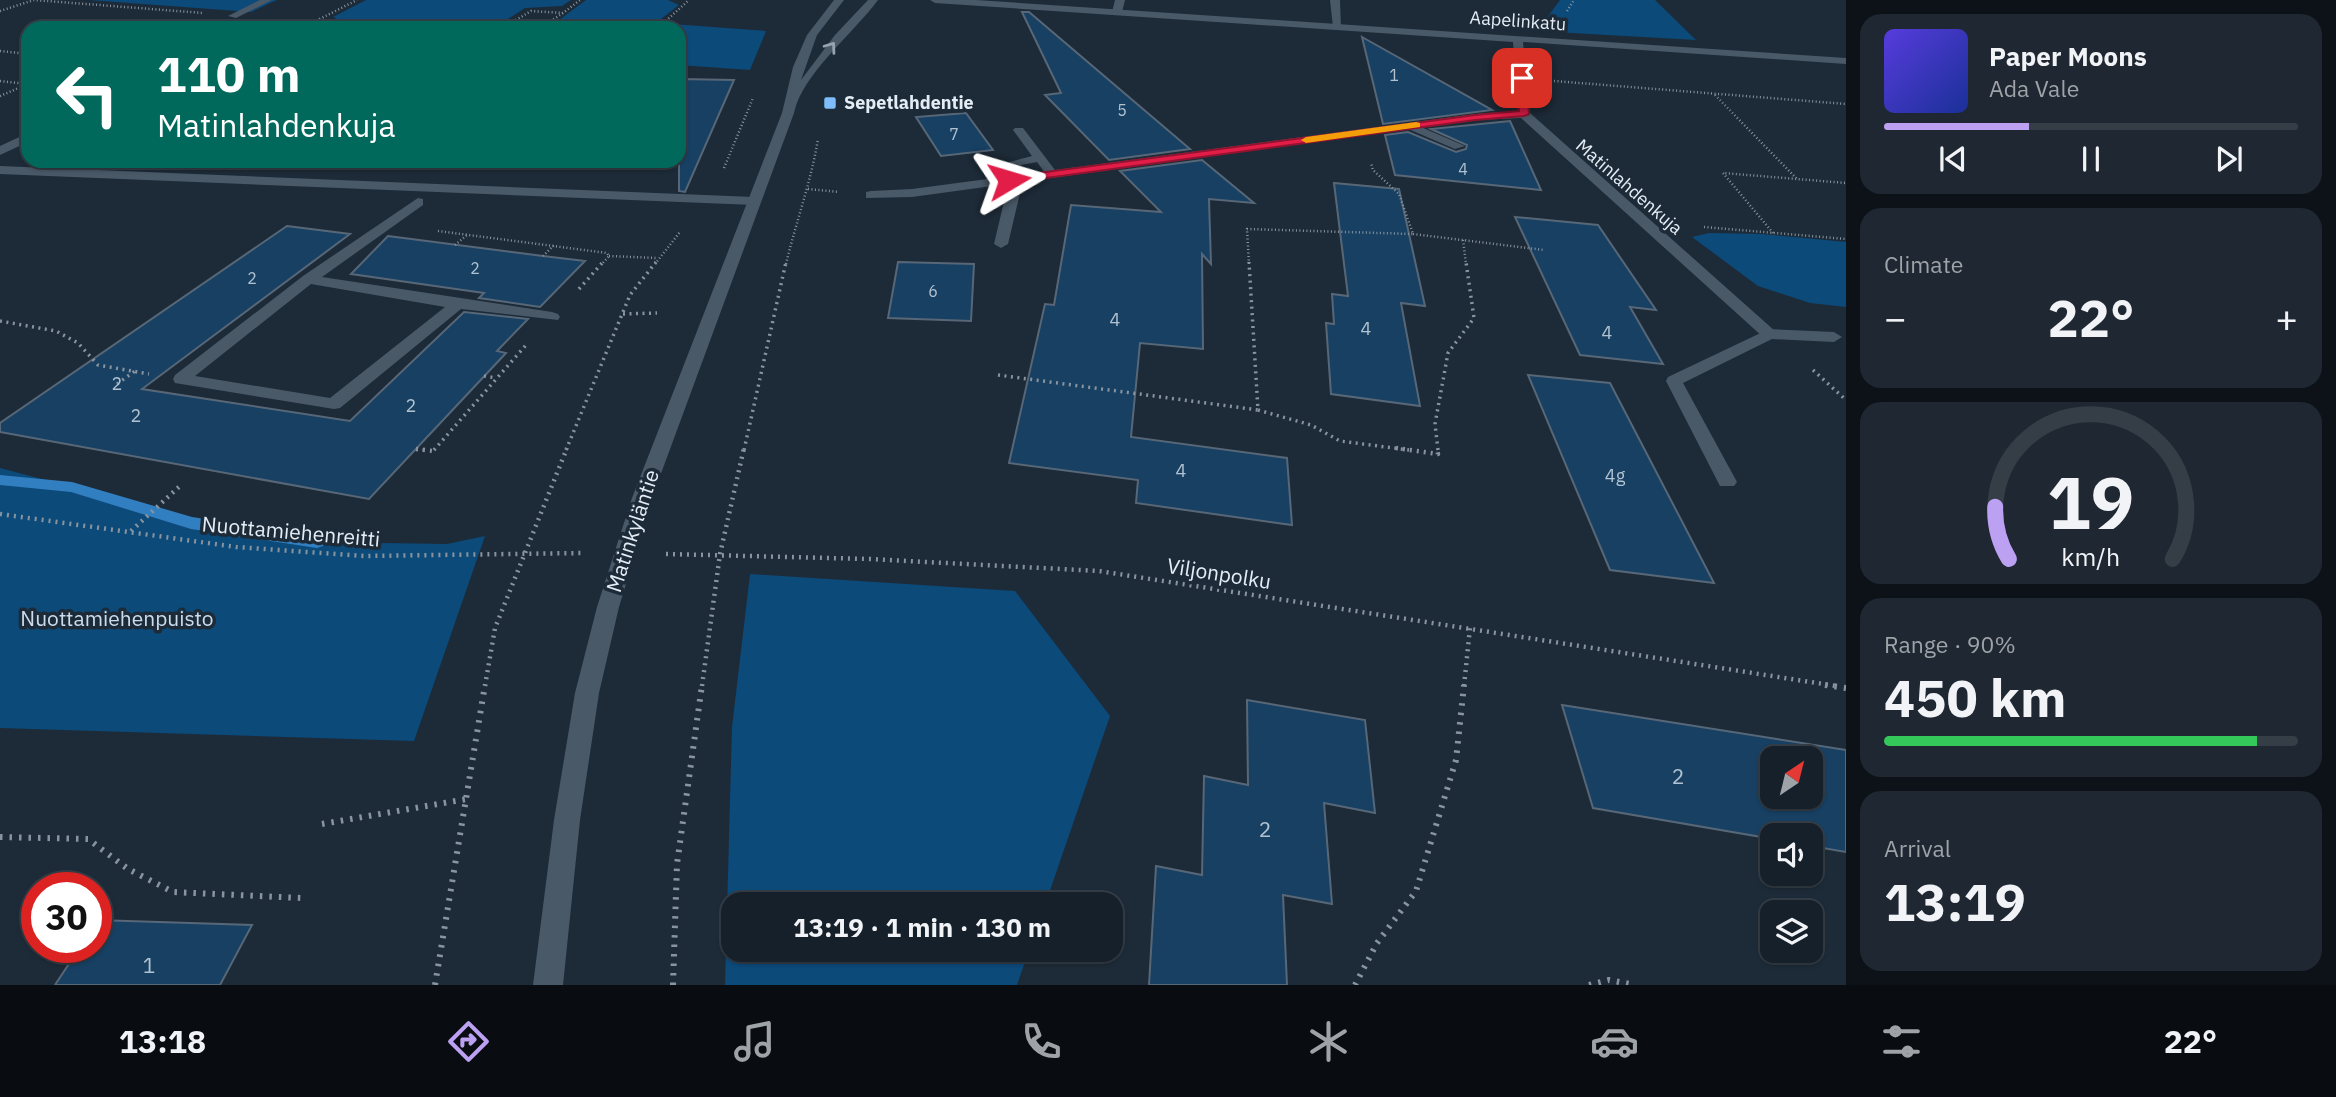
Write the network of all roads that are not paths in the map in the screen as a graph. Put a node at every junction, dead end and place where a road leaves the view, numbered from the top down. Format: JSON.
{"nodes":[{"id":1,"x":267,"y":0,"type":"edge"},
{"id":2,"x":839,"y":0,"type":"edge"},
{"id":3,"x":873,"y":0,"type":"edge"},
{"id":4,"x":935,"y":0,"type":"edge"},
{"id":5,"x":1121,"y":0,"type":"edge"},
{"id":6,"x":1335,"y":0,"type":"edge"},
{"id":7,"x":1117,"y":12,"type":"junction"},
{"id":8,"x":233,"y":16,"type":"road end"},
{"id":9,"x":1338,"y":27,"type":"junction"},
{"id":10,"x":1518,"y":39,"type":"junction"},
{"id":11,"x":1846,"y":61,"type":"edge"},
{"id":12,"x":793,"y":96,"type":"junction"},
{"id":13,"x":1524,"y":114,"type":"junction"},
{"id":14,"x":1410,"y":126,"type":"junction"},
{"id":15,"x":1019,"y":130,"type":"dead end"},
{"id":16,"x":21,"y":140,"type":"edge"},
{"id":17,"x":1459,"y":146,"type":"dead end"},
{"id":18,"x":0,"y":151,"type":"edge"},
{"id":19,"x":1040,"y":159,"type":"junction"},
{"id":20,"x":0,"y":170,"type":"edge"},
{"id":21,"x":1052,"y":174,"type":"junction"},
{"id":22,"x":1009,"y":180,"type":"junction"},
{"id":23,"x":871,"y":195,"type":"dead end"},
{"id":24,"x":754,"y":201,"type":"junction"},
{"id":25,"x":418,"y":202,"type":"dead end"},
{"id":26,"x":1001,"y":244,"type":"dead end"},
{"id":27,"x":308,"y":279,"type":"junction"},
{"id":28,"x":458,"y":304,"type":"junction"},
{"id":29,"x":552,"y":317,"type":"road end"},
{"id":30,"x":1769,"y":334,"type":"junction"},
{"id":31,"x":1834,"y":337,"type":"dead end"},
{"id":32,"x":1727,"y":482,"type":"dead end"},
{"id":33,"x":548,"y":985,"type":"edge"}],
"edges":[{"from":1,"to":8,"type":"lane"},
{"from":2,"to":12,"type":"street","name":"Matinkyläntie"},
{"from":12,"to":3,"type":"street","name":"Matinkyläntie","one_way":true},
{"from":4,"to":7,"type":"street","name":"Aapelinkatu"},
{"from":5,"to":7,"type":"street"},
{"from":6,"to":9,"type":"street"},
{"from":7,"to":9,"type":"street","name":"Aapelinkatu"},
{"from":9,"to":10,"type":"street","name":"Aapelinkatu"},
{"from":10,"to":11,"type":"street","name":"Aapelinkatu"},
{"from":10,"to":13,"type":"street"},
{"from":12,"to":24,"type":"street","name":"Matinkyläntie"},
{"from":13,"to":14,"type":"street"},
{"from":13,"to":30,"type":"street","name":"Matinlahdenkuja"},
{"from":14,"to":17,"type":"street"},
{"from":14,"to":21,"type":"street"},
{"from":15,"to":19,"type":"street"},
{"from":16,"to":18,"type":"street"},
{"from":19,"to":21,"type":"street"},
{"from":19,"to":22,"type":"street"},
{"from":20,"to":24,"type":"street"},
{"from":21,"to":22,"type":"street"},
{"from":22,"to":23,"type":"street"},
{"from":22,"to":26,"type":"street"},
{"from":24,"to":33,"type":"street","name":"Matinkyläntie"},
{"from":25,"to":27,"type":"street"},
{"from":27,"to":28,"type":"street"},
{"from":27,"to":28,"type":"street"},
{"from":28,"to":29,"type":"street"},
{"from":30,"to":31,"type":"street"},
{"from":30,"to":32,"type":"street"}]}
